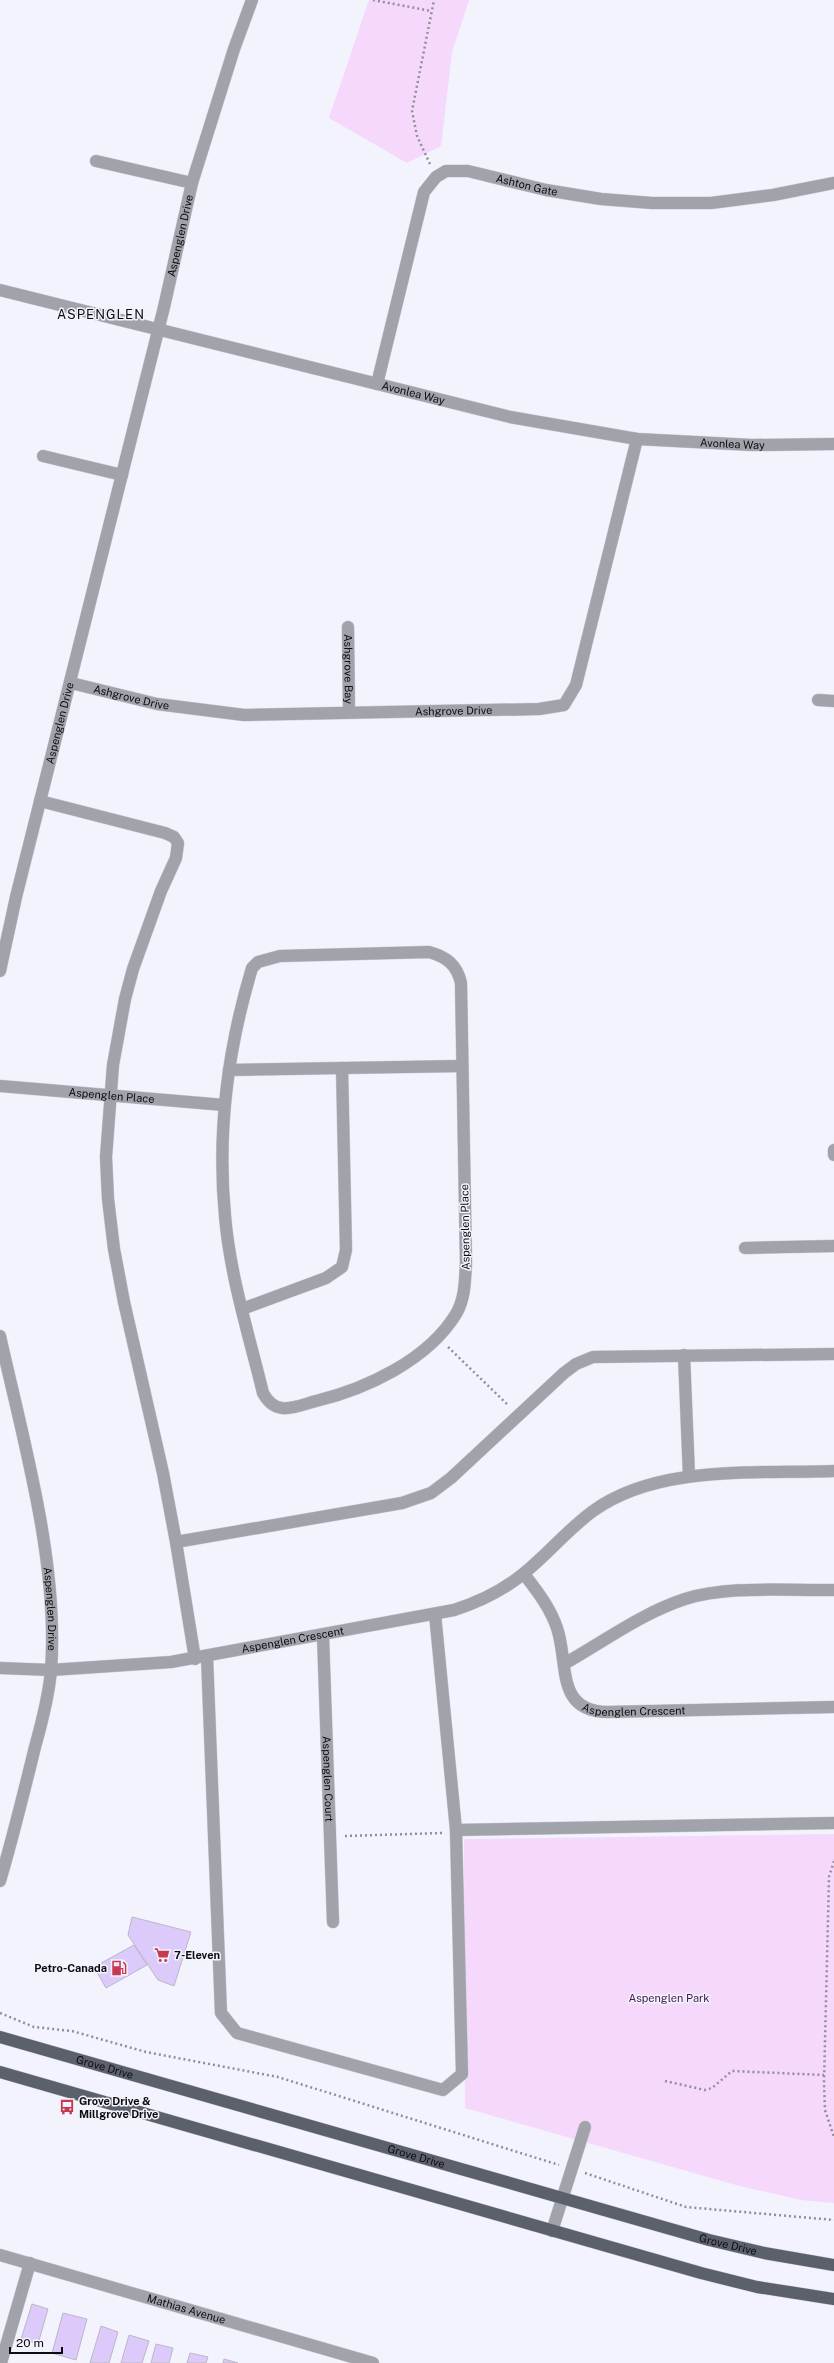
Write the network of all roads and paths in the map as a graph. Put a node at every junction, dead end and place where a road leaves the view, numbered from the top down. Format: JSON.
{"nodes":[{"id":1,"x":252,"y":0,"type":"edge"},
{"id":2,"x":373,"y":0,"type":"edge"},
{"id":3,"x":434,"y":0,"type":"edge"},
{"id":4,"x":431,"y":10,"type":"junction"},
{"id":5,"x":96,"y":161,"type":"dead end"},
{"id":6,"x":436,"y":177,"type":"junction"},
{"id":7,"x":834,"y":183,"type":"edge"},
{"id":8,"x":192,"y":184,"type":"junction"},
{"id":9,"x":0,"y":290,"type":"edge"},
{"id":10,"x":158,"y":330,"type":"junction"},
{"id":11,"x":377,"y":384,"type":"junction"},
{"id":12,"x":637,"y":439,"type":"junction"},
{"id":13,"x":834,"y":444,"type":"edge"},
{"id":14,"x":43,"y":456,"type":"dead end"},
{"id":15,"x":122,"y":475,"type":"junction"},
{"id":16,"x":348,"y":627,"type":"dead end"},
{"id":17,"x":71,"y":683,"type":"junction"},
{"id":18,"x":818,"y":700,"type":"dead end"},
{"id":19,"x":834,"y":701,"type":"edge"},
{"id":20,"x":349,"y":712,"type":"junction"},
{"id":21,"x":40,"y":801,"type":"junction"},
{"id":22,"x":0,"y":971,"type":"edge"},
{"id":23,"x":462,"y":1066,"type":"junction"},
{"id":24,"x":342,"y":1068,"type":"junction"},
{"id":25,"x":229,"y":1070,"type":"junction"},
{"id":26,"x":0,"y":1086,"type":"edge"},
{"id":27,"x":109,"y":1095,"type":"junction"},
{"id":28,"x":224,"y":1105,"type":"junction"},
{"id":29,"x":834,"y":1150,"type":"edge"},
{"id":30,"x":834,"y":1155,"type":"edge"},
{"id":31,"x":834,"y":1246,"type":"edge"},
{"id":32,"x":745,"y":1248,"type":"dead end"},
{"id":33,"x":242,"y":1309,"type":"junction"},
{"id":34,"x":0,"y":1336,"type":"edge"},
{"id":35,"x":448,"y":1347,"type":"dead end"},
{"id":36,"x":834,"y":1354,"type":"edge"},
{"id":37,"x":684,"y":1355,"type":"junction"},
{"id":38,"x":519,"y":1415,"type":"junction"},
{"id":39,"x":834,"y":1471,"type":"edge"},
{"id":40,"x":689,"y":1476,"type":"junction"},
{"id":41,"x":176,"y":1542,"type":"junction"},
{"id":42,"x":524,"y":1574,"type":"junction"},
{"id":43,"x":834,"y":1590,"type":"edge"},
{"id":44,"x":435,"y":1614,"type":"junction"},
{"id":45,"x":323,"y":1636,"type":"junction"},
{"id":46,"x":207,"y":1657,"type":"junction"},
{"id":47,"x":194,"y":1659,"type":"junction"},
{"id":48,"x":564,"y":1664,"type":"junction"},
{"id":49,"x":0,"y":1668,"type":"edge"},
{"id":50,"x":51,"y":1670,"type":"junction"},
{"id":51,"x":834,"y":1707,"type":"edge"},
{"id":52,"x":834,"y":1823,"type":"edge"},
{"id":53,"x":456,"y":1830,"type":"junction"},
{"id":54,"x":330,"y":1836,"type":"junction"},
{"id":55,"x":834,"y":1861,"type":"edge"},
{"id":56,"x":0,"y":1881,"type":"edge"},
{"id":57,"x":333,"y":1922,"type":"dead end"},
{"id":58,"x":0,"y":2013,"type":"edge"},
{"id":59,"x":0,"y":2037,"type":"edge"},
{"id":60,"x":0,"y":2072,"type":"edge"},
{"id":61,"x":824,"y":2075,"type":"junction"},
{"id":62,"x":665,"y":2081,"type":"dead end"},
{"id":63,"x":586,"y":2127,"type":"dead end"},
{"id":64,"x":834,"y":2137,"type":"edge"},
{"id":65,"x":574,"y":2169,"type":"junction"},
{"id":66,"x":564,"y":2198,"type":"junction"},
{"id":67,"x":834,"y":2220,"type":"edge"},
{"id":68,"x":552,"y":2231,"type":"junction"},
{"id":69,"x":0,"y":2255,"type":"edge"},
{"id":70,"x":30,"y":2264,"type":"junction"},
{"id":71,"x":834,"y":2265,"type":"edge"},
{"id":72,"x":834,"y":2299,"type":"edge"},
{"id":73,"x":1,"y":2363,"type":"edge"},
{"id":74,"x":373,"y":2363,"type":"edge"}],
"edges":[{"from":1,"to":8,"type":"street","name":"Aspenglen Drive"},
{"from":2,"to":4,"type":"path"},
{"from":3,"to":4,"type":"path"},
{"from":4,"to":6,"type":"path"},
{"from":5,"to":8,"type":"street"},
{"from":6,"to":7,"type":"street","name":"Ashton Gate"},
{"from":6,"to":11,"type":"street"},
{"from":8,"to":10,"type":"street","name":"Aspenglen Drive"},
{"from":9,"to":10,"type":"street","name":"Avonlea Way"},
{"from":10,"to":11,"type":"street","name":"Avonlea Way"},
{"from":10,"to":15,"type":"street","name":"Aspenglen Drive"},
{"from":11,"to":12,"type":"street","name":"Avonlea Way"},
{"from":12,"to":13,"type":"street","name":"Avonlea Way"},
{"from":12,"to":20,"type":"street","name":"Ashgrove Drive"},
{"from":14,"to":15,"type":"street"},
{"from":15,"to":17,"type":"street","name":"Aspenglen Drive"},
{"from":16,"to":20,"type":"street","name":"Ashgrove Bay"},
{"from":17,"to":20,"type":"street","name":"Ashgrove Drive"},
{"from":17,"to":21,"type":"street","name":"Aspenglen Drive"},
{"from":18,"to":19,"type":"street"},
{"from":21,"to":22,"type":"street","name":"Aspenglen Drive"},
{"from":21,"to":27,"type":"street"},
{"from":23,"to":24,"type":"street"},
{"from":23,"to":25,"type":"street","name":"Aspenglen Place"},
{"from":23,"to":33,"type":"street","name":"Aspenglen Place"},
{"from":24,"to":25,"type":"street"},
{"from":24,"to":33,"type":"street"},
{"from":25,"to":28,"type":"street","name":"Aspenglen Place"},
{"from":26,"to":27,"type":"street","name":"Aspenglen Place"},
{"from":27,"to":28,"type":"street","name":"Aspenglen Place"},
{"from":27,"to":41,"type":"street"},
{"from":28,"to":33,"type":"street","name":"Aspenglen Place"},
{"from":29,"to":30,"type":"street"},
{"from":31,"to":32,"type":"street"},
{"from":34,"to":50,"type":"street","name":"Aspenglen Drive"},
{"from":35,"to":38,"type":"path"},
{"from":36,"to":37,"type":"street"},
{"from":37,"to":38,"type":"street"},
{"from":37,"to":40,"type":"street"},
{"from":38,"to":41,"type":"street"},
{"from":39,"to":40,"type":"street","name":"Aspenglen Crescent"},
{"from":40,"to":42,"type":"street","name":"Aspenglen Crescent"},
{"from":41,"to":47,"type":"street"},
{"from":42,"to":44,"type":"street","name":"Aspenglen Crescent"},
{"from":42,"to":48,"type":"street","name":"Aspenglen Crescent"},
{"from":43,"to":48,"type":"street"},
{"from":44,"to":45,"type":"street","name":"Aspenglen Crescent"},
{"from":44,"to":53,"type":"street"},
{"from":45,"to":46,"type":"street","name":"Aspenglen Crescent"},
{"from":45,"to":54,"type":"street","name":"Aspenglen Court"},
{"from":46,"to":47,"type":"street","name":"Aspenglen Crescent"},
{"from":46,"to":53,"type":"street"},
{"from":47,"to":50,"type":"street","name":"Aspenglen Crescent"},
{"from":48,"to":51,"type":"street","name":"Aspenglen Crescent"},
{"from":49,"to":50,"type":"street","name":"Aspenglen Crescent"},
{"from":50,"to":56,"type":"street","name":"Aspenglen Drive"},
{"from":52,"to":53,"type":"street"},
{"from":53,"to":54,"type":"path"},
{"from":54,"to":57,"type":"street","name":"Aspenglen Court"},
{"from":55,"to":61,"type":"path"},
{"from":58,"to":65,"type":"path"},
{"from":59,"to":66,"type":"main road","name":"Grove Drive"},
{"from":60,"to":68,"type":"main road"},
{"from":61,"to":62,"type":"path"},
{"from":61,"to":64,"type":"path"},
{"from":63,"to":65,"type":"street"},
{"from":65,"to":66,"type":"street"},
{"from":65,"to":67,"type":"path"},
{"from":66,"to":68,"type":"street"},
{"from":66,"to":71,"type":"main road","name":"Grove Drive"},
{"from":68,"to":72,"type":"main road"},
{"from":69,"to":70,"type":"street","name":"Mathias Avenue"},
{"from":70,"to":73,"type":"street"},
{"from":70,"to":74,"type":"street","name":"Mathias Avenue"}]}
